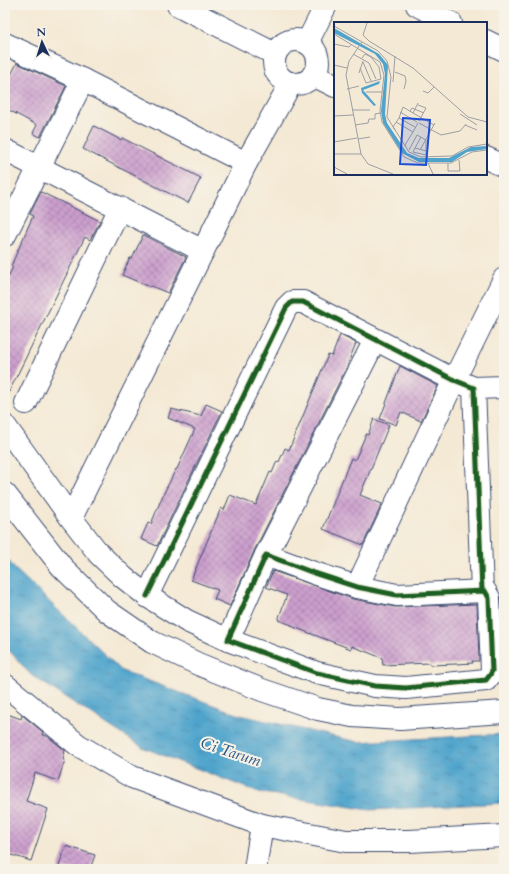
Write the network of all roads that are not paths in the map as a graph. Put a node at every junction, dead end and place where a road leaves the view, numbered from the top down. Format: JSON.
{"nodes":[{"id":1,"x":178,"y":5,"type":"edge"},
{"id":2,"x":326,"y":5,"type":"edge"},
{"id":3,"x":487,"y":42,"type":"edge"},
{"id":4,"x":307,"y":43,"type":"junction"},
{"id":5,"x":5,"y":44,"type":"edge"},
{"id":6,"x":504,"y":50,"type":"edge"},
{"id":7,"x":275,"y":54,"type":"junction"},
{"id":8,"x":313,"y":76,"type":"junction"},
{"id":9,"x":83,"y":80,"type":"junction"},
{"id":10,"x":291,"y":82,"type":"junction"},
{"id":11,"x":334,"y":86,"type":"edge"},
{"id":12,"x":5,"y":150,"type":"edge"},
{"id":13,"x":487,"y":158,"type":"edge"},
{"id":14,"x":246,"y":163,"type":"junction"},
{"id":15,"x":504,"y":166,"type":"edge"},
{"id":16,"x":39,"y":167,"type":"junction"},
{"id":17,"x":120,"y":208,"type":"junction"},
{"id":18,"x":5,"y":235,"type":"edge"},
{"id":19,"x":203,"y":251,"type":"junction"},
{"id":20,"x":504,"y":279,"type":"edge"},
{"id":21,"x":375,"y":340,"type":"junction"},
{"id":22,"x":454,"y":380,"type":"junction"},
{"id":23,"x":474,"y":388,"type":"junction"},
{"id":24,"x":504,"y":388,"type":"edge"},
{"id":25,"x":26,"y":403,"type":"dead end"},
{"id":26,"x":5,"y":426,"type":"edge"},
{"id":27,"x":5,"y":494,"type":"edge"},
{"id":28,"x":71,"y":518,"type":"junction"},
{"id":29,"x":266,"y":555,"type":"junction"},
{"id":30,"x":357,"y":587,"type":"junction"},
{"id":31,"x":482,"y":591,"type":"junction"},
{"id":32,"x":147,"y":596,"type":"junction"},
{"id":33,"x":228,"y":640,"type":"junction"},
{"id":34,"x":5,"y":685,"type":"edge"},
{"id":35,"x":504,"y":712,"type":"edge"},
{"id":36,"x":262,"y":825,"type":"junction"},
{"id":37,"x":504,"y":836,"type":"edge"},
{"id":38,"x":255,"y":869,"type":"edge"}],
"edges":[{"from":1,"to":7,"type":"street"},
{"from":2,"to":4,"type":"street"},
{"from":3,"to":6,"type":"street"},
{"from":4,"to":7,"type":"street"},
{"from":4,"to":8,"type":"street"},
{"from":5,"to":9,"type":"street"},
{"from":7,"to":10,"type":"street"},
{"from":8,"to":10,"type":"street"},
{"from":8,"to":11,"type":"street"},
{"from":9,"to":14,"type":"street"},
{"from":9,"to":16,"type":"street"},
{"from":10,"to":14,"type":"street"},
{"from":12,"to":16,"type":"street"},
{"from":13,"to":15,"type":"street"},
{"from":14,"to":19,"type":"street"},
{"from":16,"to":17,"type":"street"},
{"from":16,"to":18,"type":"street"},
{"from":17,"to":19,"type":"street"},
{"from":17,"to":25,"type":"street"},
{"from":19,"to":28,"type":"street"},
{"from":20,"to":22,"type":"street"},
{"from":21,"to":22,"type":"street"},
{"from":21,"to":29,"type":"street"},
{"from":21,"to":32,"type":"street"},
{"from":22,"to":23,"type":"street"},
{"from":22,"to":30,"type":"street"},
{"from":23,"to":24,"type":"street"},
{"from":23,"to":31,"type":"street"},
{"from":26,"to":28,"type":"street"},
{"from":27,"to":35,"type":"street"},
{"from":28,"to":32,"type":"street"},
{"from":29,"to":30,"type":"street"},
{"from":29,"to":33,"type":"street"},
{"from":30,"to":31,"type":"street"},
{"from":31,"to":33,"type":"street"},
{"from":32,"to":33,"type":"street"},
{"from":34,"to":36,"type":"street"},
{"from":36,"to":37,"type":"street"},
{"from":36,"to":38,"type":"street"}]}
